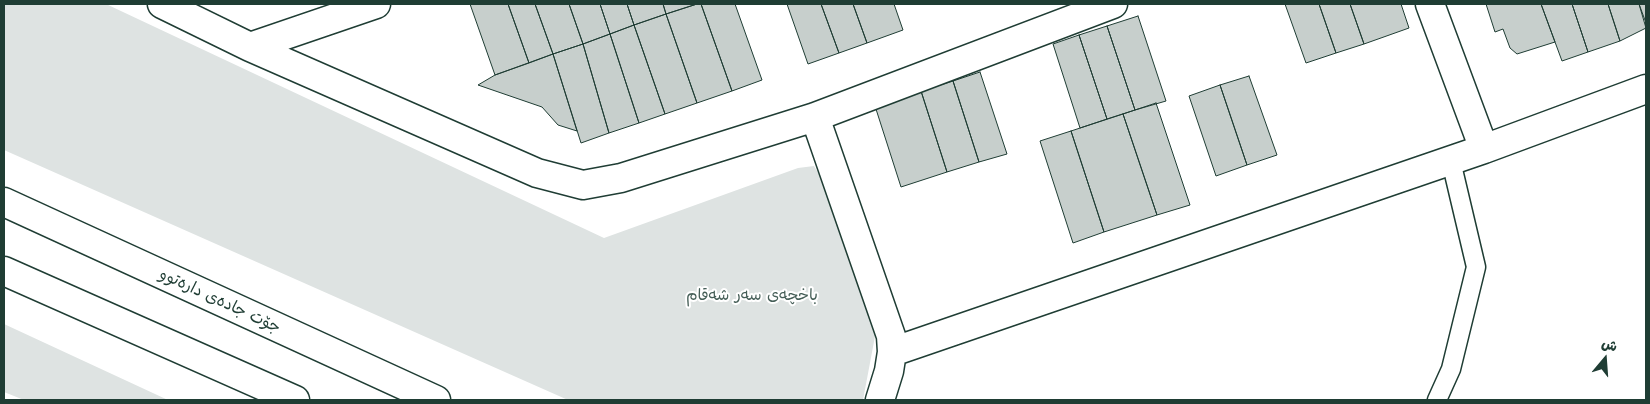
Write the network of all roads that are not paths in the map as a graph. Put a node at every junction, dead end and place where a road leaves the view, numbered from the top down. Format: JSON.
{"nodes":[{"id":1,"x":162,"y":4,"type":"edge"},
{"id":2,"x":376,"y":4,"type":"edge"},
{"id":3,"x":1114,"y":4,"type":"edge"},
{"id":4,"x":1430,"y":4,"type":"edge"},
{"id":5,"x":250,"y":46,"type":"junction"},
{"id":6,"x":1646,"y":89,"type":"edge"},
{"id":7,"x":815,"y":117,"type":"junction"},
{"id":8,"x":1484,"y":149,"type":"junction"},
{"id":9,"x":1451,"y":161,"type":"junction"},
{"id":10,"x":4,"y":202,"type":"edge"},
{"id":11,"x":4,"y":272,"type":"edge"},
{"id":12,"x":892,"y":352,"type":"junction"},
{"id":13,"x":295,"y":400,"type":"edge"},
{"id":14,"x":436,"y":400,"type":"edge"},
{"id":15,"x":880,"y":400,"type":"edge"},
{"id":16,"x":1437,"y":400,"type":"edge"}],
"edges":[{"from":1,"to":5,"type":"street"},
{"from":2,"to":5,"type":"street"},
{"from":3,"to":7,"type":"street"},
{"from":4,"to":8,"type":"street"},
{"from":5,"to":7,"type":"street"},
{"from":6,"to":8,"type":"street"},
{"from":7,"to":12,"type":"street"},
{"from":8,"to":9,"type":"street"},
{"from":9,"to":12,"type":"street"},
{"from":9,"to":16,"type":"lane"},
{"from":10,"to":14,"type":"street","name":"جۆت جادەی دارەتوو"},
{"from":11,"to":13,"type":"street"},
{"from":12,"to":15,"type":"street"}]}
